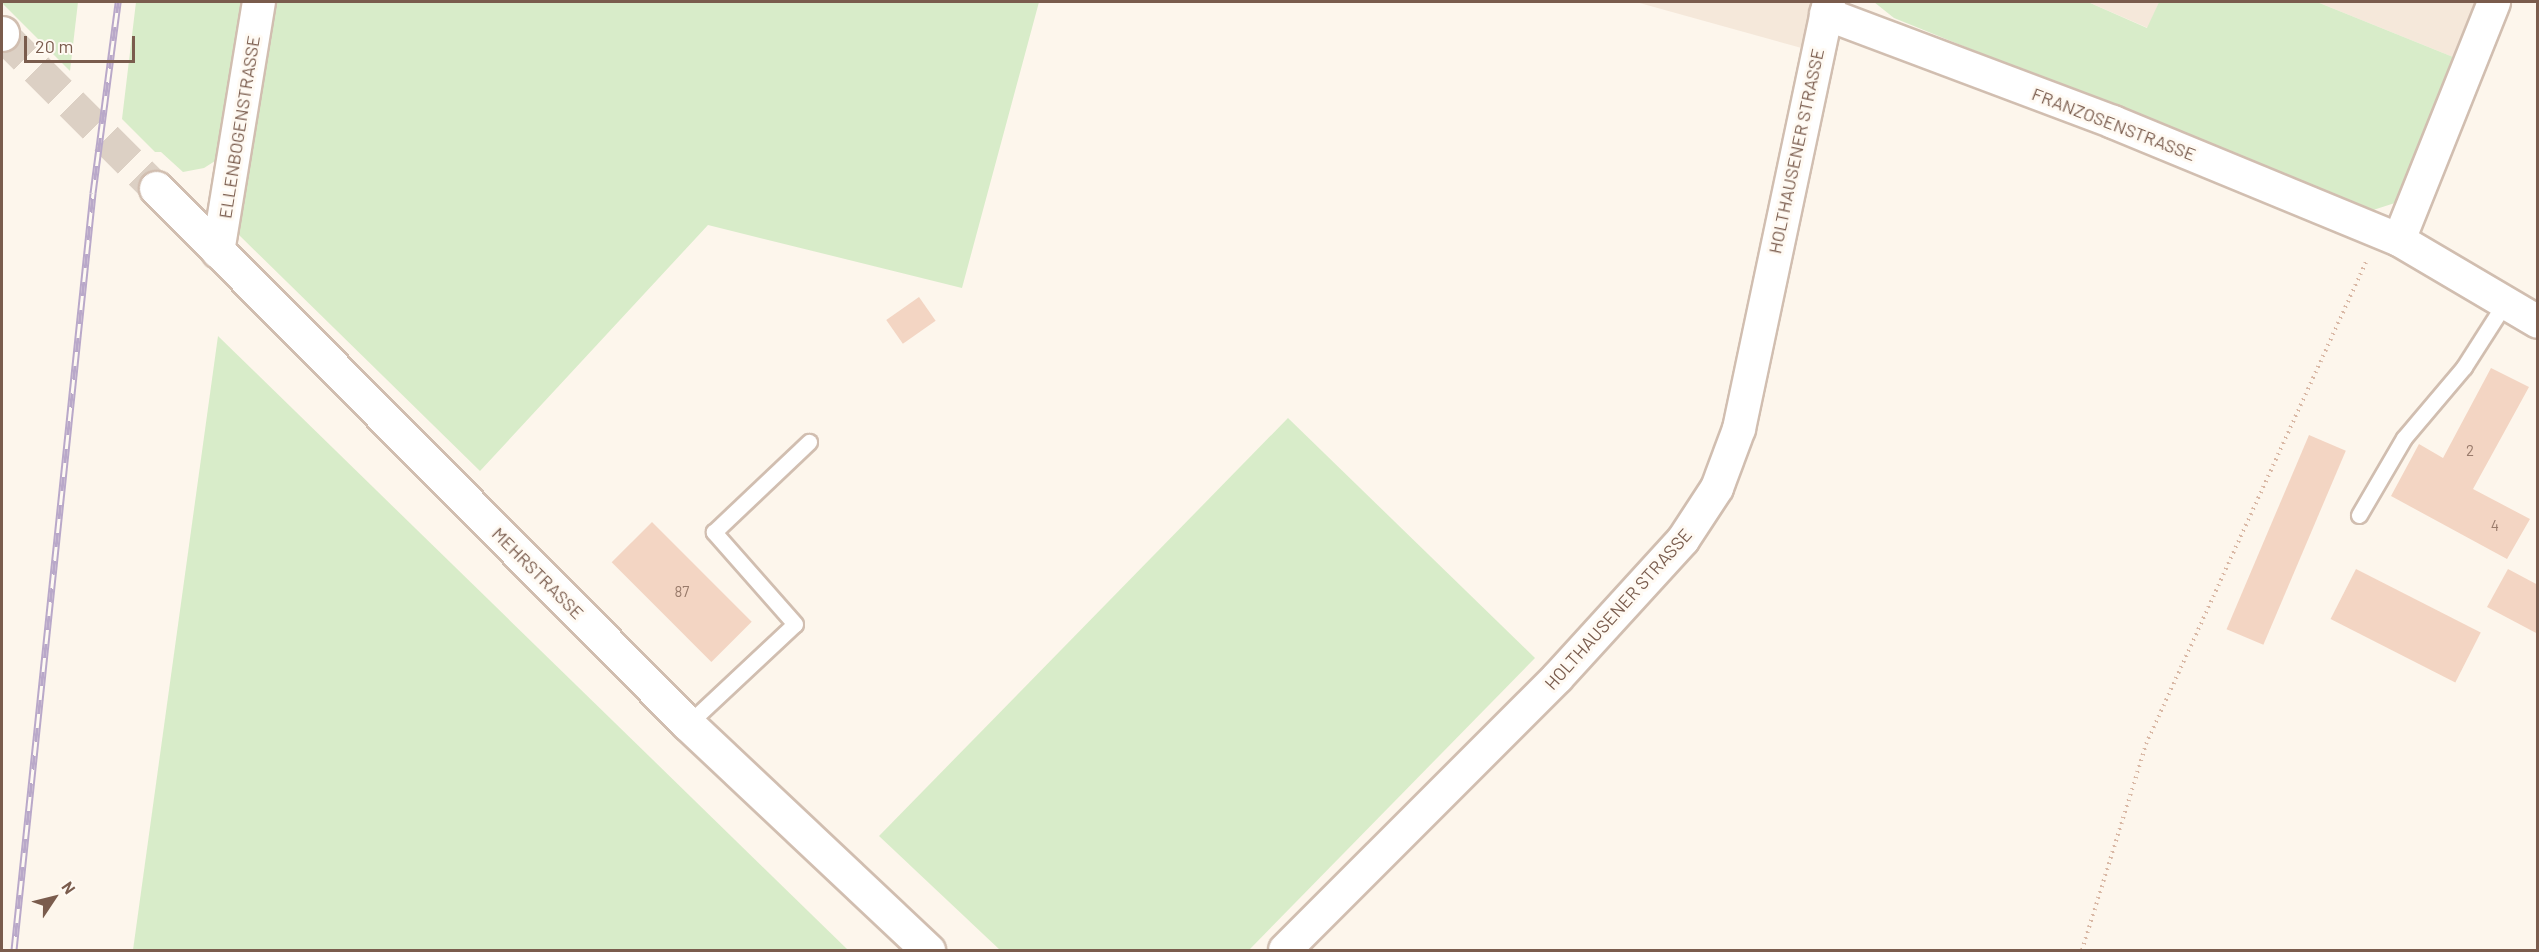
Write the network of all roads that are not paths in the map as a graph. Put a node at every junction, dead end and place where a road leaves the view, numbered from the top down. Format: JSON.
{"nodes":[{"id":1,"x":259,"y":2,"type":"edge"},
{"id":2,"x":2494,"y":2,"type":"edge"},
{"id":3,"x":1827,"y":8,"type":"edge"},
{"id":4,"x":156,"y":188,"type":"tunnel mouth"},
{"id":5,"x":2391,"y":236,"type":"junction"},
{"id":6,"x":218,"y":252,"type":"junction"},
{"id":7,"x":2505,"y":303,"type":"junction"},
{"id":8,"x":2538,"y":322,"type":"edge"},
{"id":9,"x":809,"y":442,"type":"dead end"},
{"id":10,"x":2359,"y":515,"type":"dead end"},
{"id":11,"x":688,"y":724,"type":"junction"},
{"id":12,"x":928,"y":951,"type":"edge"},
{"id":13,"x":1285,"y":951,"type":"edge"}],
"edges":[{"from":1,"to":6,"type":"street","name":"ELLENBOGENSTRASSE"},
{"from":2,"to":5,"type":"street"},
{"from":3,"to":5,"type":"street","name":"FRANZOSENSTRASSE"},
{"from":3,"to":13,"type":"street","name":"HOLTHAUSENER STRASSE"},
{"from":4,"to":6,"type":"street","name":"MEHRSTRASSE"},
{"from":5,"to":7,"type":"street","name":"FRANZOSENSTRASSE"},
{"from":6,"to":11,"type":"street","name":"MEHRSTRASSE"},
{"from":7,"to":8,"type":"street","name":"FRANZOSENSTRASSE"},
{"from":7,"to":10,"type":"lane"},
{"from":9,"to":11,"type":"lane"},
{"from":11,"to":12,"type":"street","name":"MEHRSTRASSE"}]}
